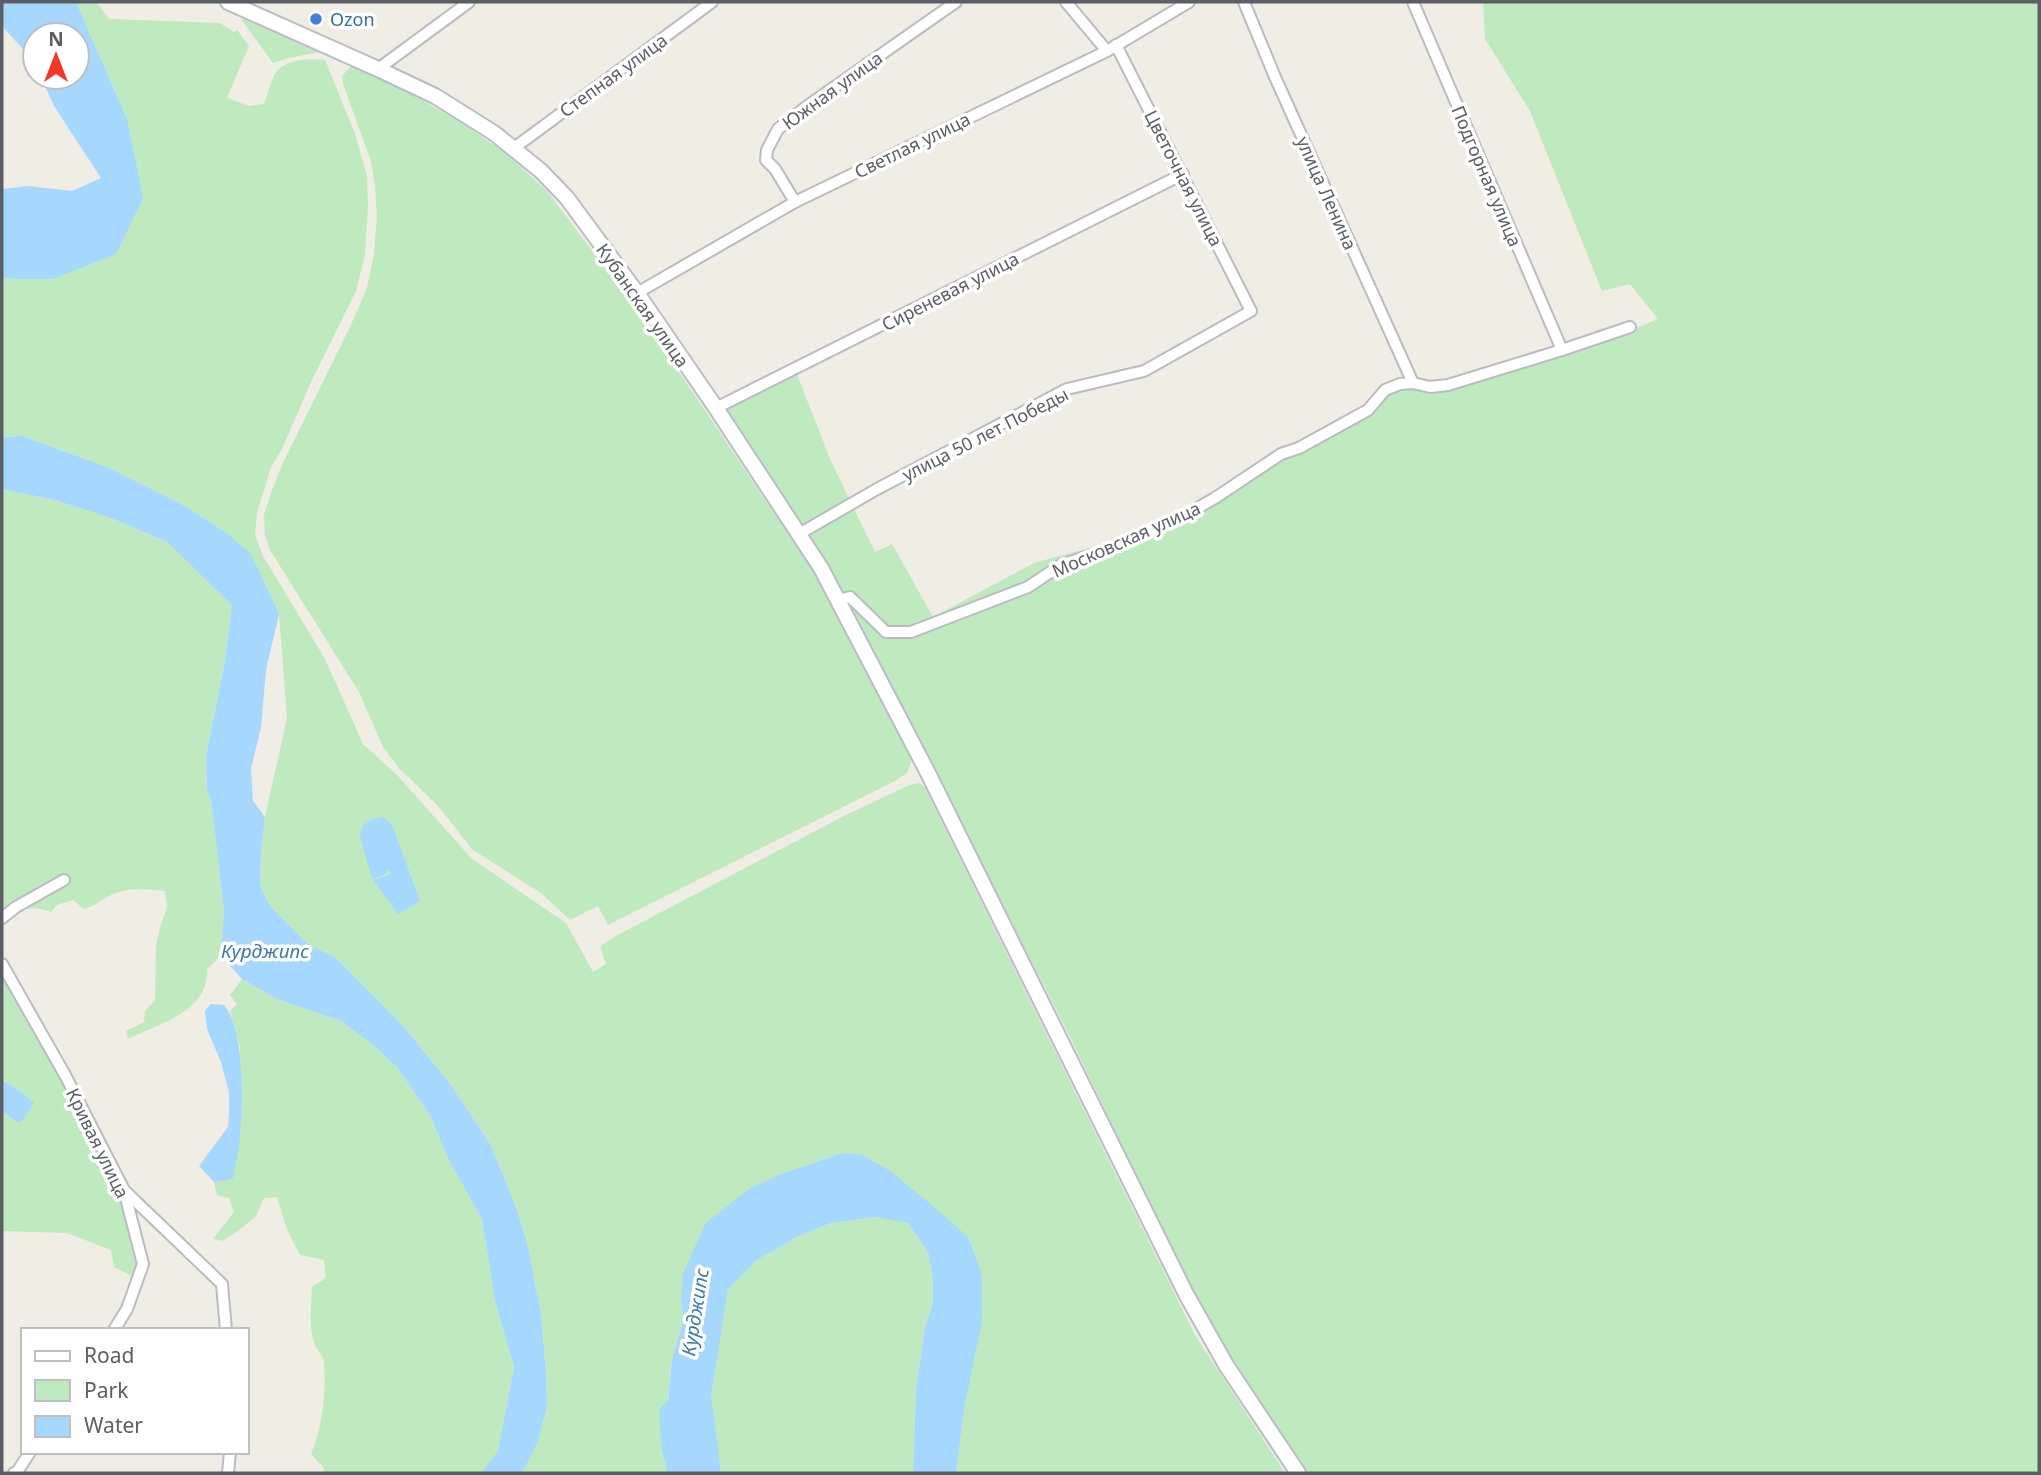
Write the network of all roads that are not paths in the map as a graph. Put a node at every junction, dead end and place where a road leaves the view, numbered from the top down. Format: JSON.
{"nodes":[{"id":1,"x":469,"y":2,"type":"edge"},
{"id":2,"x":712,"y":2,"type":"edge"},
{"id":3,"x":956,"y":2,"type":"edge"},
{"id":4,"x":1066,"y":2,"type":"edge"},
{"id":5,"x":1189,"y":2,"type":"edge"},
{"id":6,"x":1244,"y":2,"type":"edge"},
{"id":7,"x":1413,"y":2,"type":"edge"},
{"id":8,"x":236,"y":3,"type":"edge"},
{"id":9,"x":1112,"y":48,"type":"junction"},
{"id":10,"x":378,"y":69,"type":"junction"},
{"id":11,"x":514,"y":148,"type":"junction"},
{"id":12,"x":1183,"y":174,"type":"junction"},
{"id":13,"x":795,"y":202,"type":"junction"},
{"id":14,"x":637,"y":293,"type":"junction"},
{"id":15,"x":1251,"y":311,"type":"joint"},
{"id":16,"x":1630,"y":327,"type":"dead end"},
{"id":17,"x":1562,"y":350,"type":"junction"},
{"id":18,"x":1413,"y":383,"type":"junction"},
{"id":19,"x":716,"y":408,"type":"junction"},
{"id":20,"x":799,"y":534,"type":"junction"},
{"id":21,"x":838,"y":600,"type":"junction"},
{"id":22,"x":64,"y":880,"type":"dead end"},
{"id":23,"x":2,"y":918,"type":"edge"},
{"id":24,"x":2,"y":964,"type":"edge"},
{"id":25,"x":124,"y":1190,"type":"junction"},
{"id":26,"x":115,"y":1328,"type":"edge"},
{"id":27,"x":226,"y":1328,"type":"edge"},
{"id":28,"x":29,"y":1454,"type":"edge"},
{"id":29,"x":230,"y":1454,"type":"edge"},
{"id":30,"x":14,"y":1473,"type":"edge"},
{"id":31,"x":229,"y":1473,"type":"edge"},
{"id":32,"x":1298,"y":1473,"type":"edge"}],
"edges":[{"from":1,"to":10,"type":"street"},
{"from":2,"to":11,"type":"street","name":"Степная улица"},
{"from":3,"to":13,"type":"street","name":"Южная улица"},
{"from":4,"to":9,"type":"street","name":"Цветочная улица"},
{"from":5,"to":9,"type":"street","name":"Светлая улица"},
{"from":6,"to":18,"type":"street","name":"улица Ленина"},
{"from":7,"to":17,"type":"street","name":"Подгорная улица"},
{"from":8,"to":10,"type":"main road","name":"Кубанская улица"},
{"from":9,"to":12,"type":"street","name":"Цветочная улица"},
{"from":9,"to":13,"type":"street","name":"Светлая улица"},
{"from":10,"to":11,"type":"main road","name":"Кубанская улица"},
{"from":11,"to":14,"type":"main road","name":"Кубанская улица"},
{"from":12,"to":15,"type":"street","name":"Цветочная улица"},
{"from":12,"to":19,"type":"street","name":"Сиреневая улица"},
{"from":13,"to":14,"type":"street","name":"Светлая улица"},
{"from":14,"to":19,"type":"main road","name":"Кубанская улица"},
{"from":15,"to":20,"type":"street","name":"улица 50 лет Победы"},
{"from":16,"to":17,"type":"street"},
{"from":17,"to":18,"type":"street"},
{"from":18,"to":21,"type":"street","name":"Московская улица"},
{"from":19,"to":20,"type":"main road","name":"Кубанская улица"},
{"from":20,"to":21,"type":"main road","name":"Кубанская улица"},
{"from":21,"to":32,"type":"main road","name":"Кубанская улица"},
{"from":22,"to":23,"type":"street"},
{"from":24,"to":25,"type":"street","name":"Кривая улица"},
{"from":25,"to":26,"type":"street","name":"Кривая улица"},
{"from":25,"to":27,"type":"street"},
{"from":28,"to":30,"type":"street"},
{"from":29,"to":31,"type":"street"}]}
